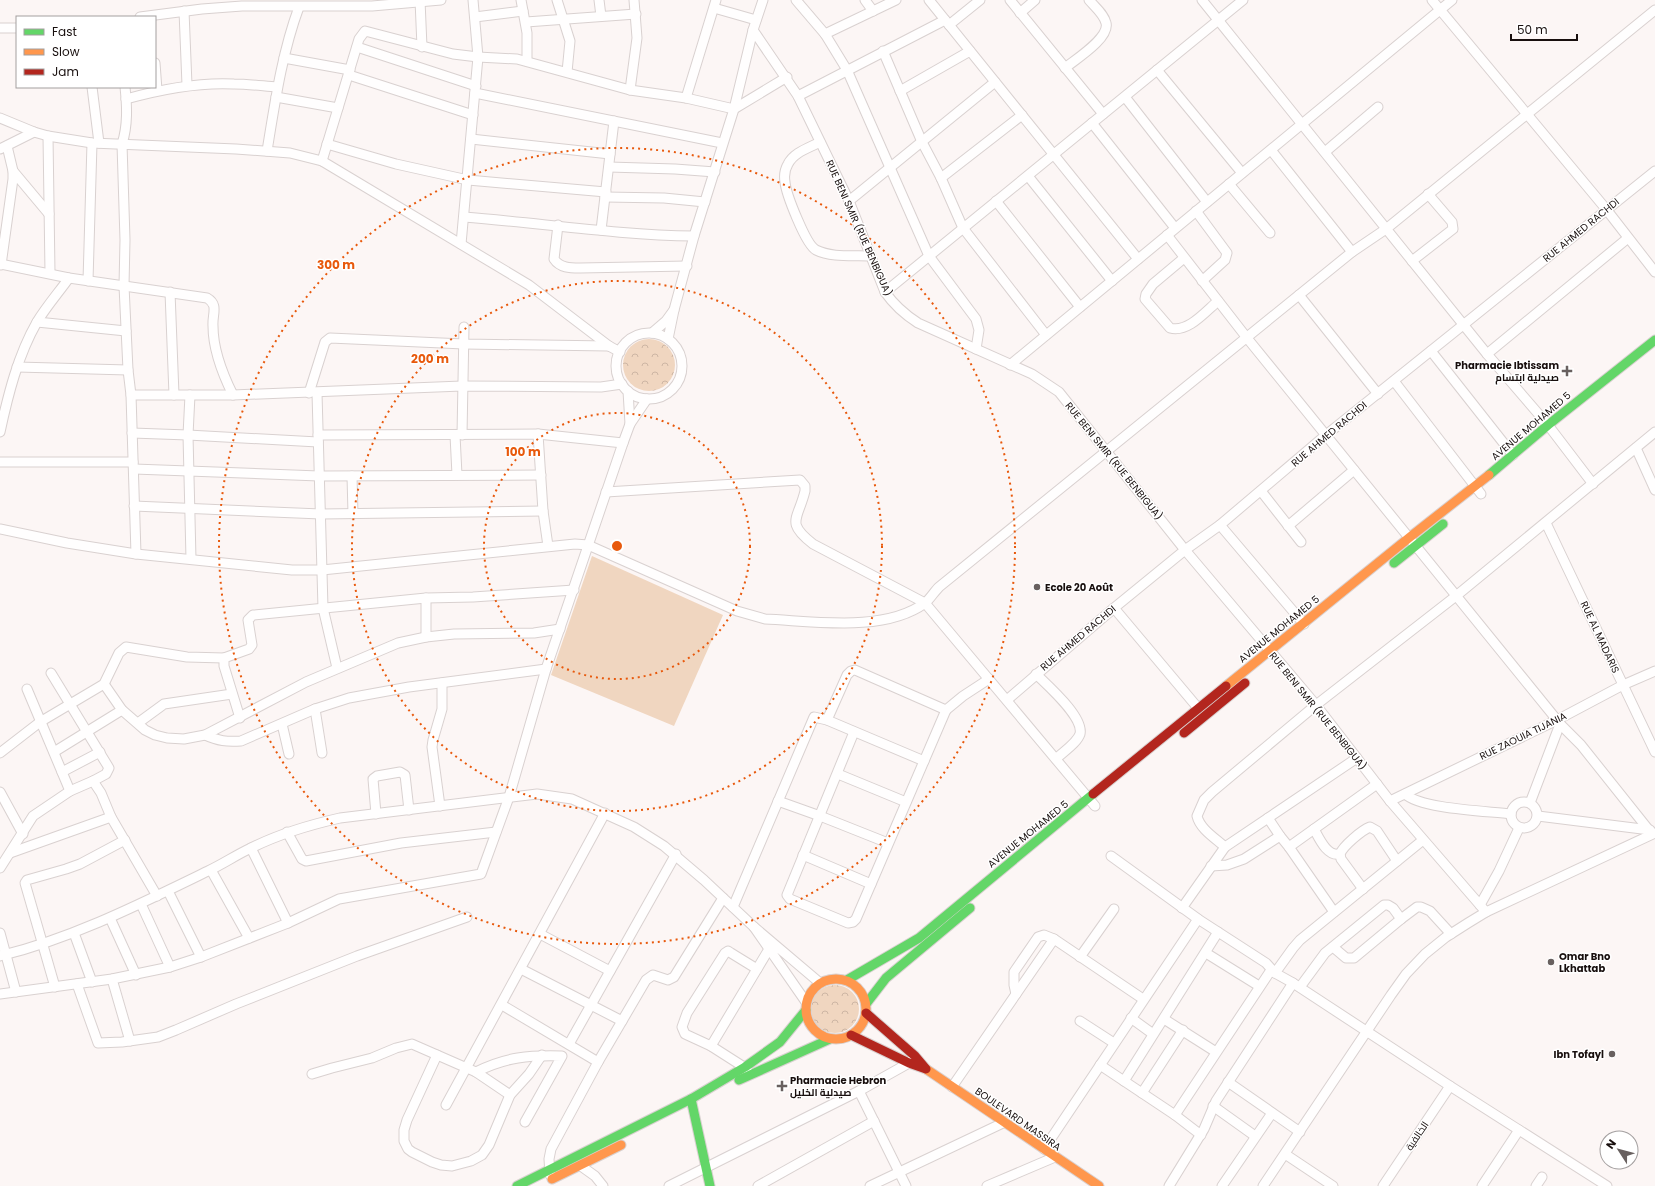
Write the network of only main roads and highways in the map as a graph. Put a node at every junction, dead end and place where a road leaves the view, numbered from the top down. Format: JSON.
{"nodes":[{"id":1,"x":1655,"y":340,"type":"edge"},
{"id":2,"x":1451,"y":517,"type":"dead end"},
{"id":3,"x":1388,"y":568,"type":"dead end"},
{"id":4,"x":1252,"y":678,"type":"dead end"},
{"id":5,"x":1175,"y":740,"type":"dead end"},
{"id":6,"x":979,"y":900,"type":"dead end"},
{"id":7,"x":847,"y":980,"type":"junction"},
{"id":8,"x":806,"y":1006,"type":"junction"},
{"id":9,"x":866,"y":1009,"type":"junction"},
{"id":10,"x":851,"y":1035,"type":"junction"},
{"id":11,"x":830,"y":1039,"type":"junction"},
{"id":12,"x":912,"y":1059,"type":"junction"},
{"id":13,"x":692,"y":1103,"type":"junction"},
{"id":14,"x":548,"y":1181,"type":"road end"},
{"id":15,"x":1095,"y":1185,"type":"edge"},
{"id":16,"x":517,"y":1186,"type":"edge"},
{"id":17,"x":710,"y":1186,"type":"edge"}],
"edges":[{"from":1,"to":7,"type":"main road","name":"AVENUE MOHAMED 5"},
{"from":2,"to":3,"type":"main road"},
{"from":4,"to":5,"type":"main road"},
{"from":6,"to":9,"type":"main road"},
{"from":7,"to":8,"type":"main road"},
{"from":7,"to":9,"type":"main road"},
{"from":8,"to":11,"type":"main road"},
{"from":8,"to":13,"type":"main road"},
{"from":9,"to":10,"type":"main road"},
{"from":9,"to":12,"type":"main road"},
{"from":10,"to":11,"type":"main road"},
{"from":10,"to":12,"type":"main road"},
{"from":11,"to":13,"type":"main road"},
{"from":12,"to":15,"type":"main road","name":"BOULEVARD MASSIRA"},
{"from":13,"to":14,"type":"main road"},
{"from":13,"to":16,"type":"main road"},
{"from":13,"to":17,"type":"main road"}]}
